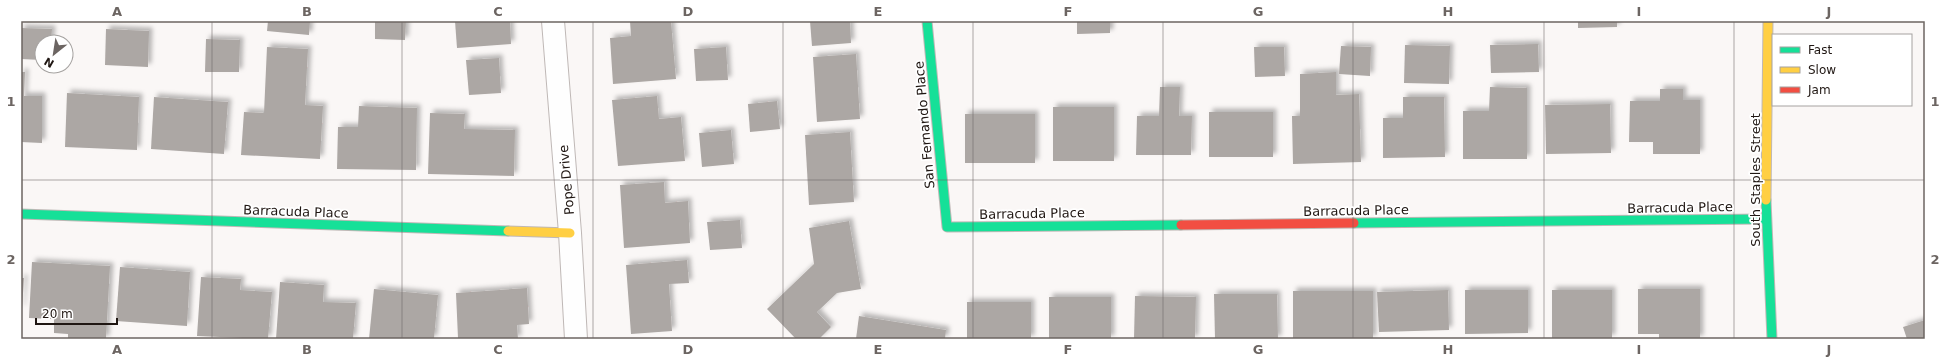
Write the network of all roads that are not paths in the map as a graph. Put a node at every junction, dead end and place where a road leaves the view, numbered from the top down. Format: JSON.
{"nodes":[{"id":1,"x":553,"y":21,"type":"edge"},
{"id":2,"x":927,"y":21,"type":"edge"},
{"id":3,"x":1768,"y":21,"type":"edge"},
{"id":4,"x":21,"y":214,"type":"edge"},
{"id":5,"x":1766,"y":219,"type":"junction"},
{"id":6,"x":947,"y":227,"type":"joint"},
{"id":7,"x":570,"y":233,"type":"junction"},
{"id":8,"x":576,"y":339,"type":"edge"},
{"id":9,"x":1772,"y":339,"type":"edge"}],
"edges":[{"from":1,"to":7,"type":"street","name":"Pope Drive"},
{"from":2,"to":6,"type":"street","name":"San Fernando Place"},
{"from":3,"to":5,"type":"street","name":"South Staples Street"},
{"from":4,"to":7,"type":"street","name":"Barracuda Place"},
{"from":5,"to":6,"type":"street","name":"Barracuda Place"},
{"from":5,"to":9,"type":"street","name":"South Staples Street"},
{"from":7,"to":8,"type":"street","name":"Pope Drive"}]}
